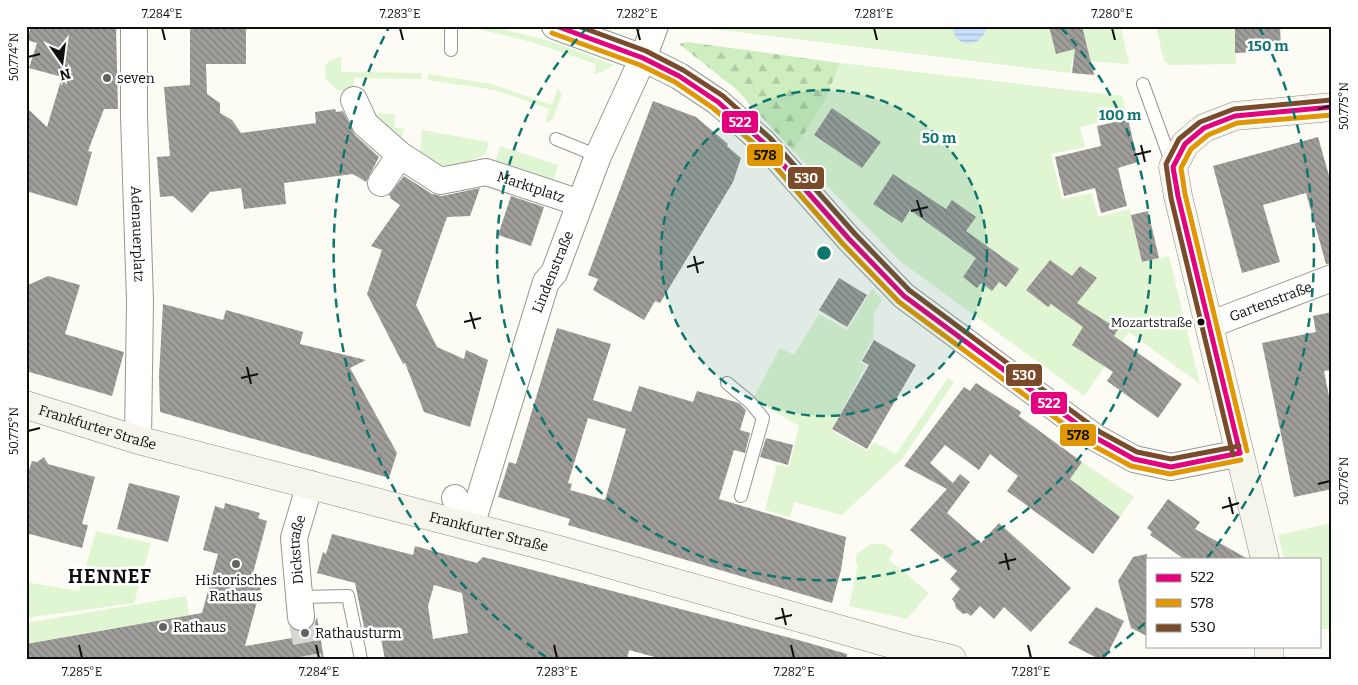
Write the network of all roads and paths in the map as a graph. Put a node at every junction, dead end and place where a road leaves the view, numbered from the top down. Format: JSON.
{"nodes":[{"id":1,"x":134,"y":26,"type":"edge"},
{"id":2,"x":451,"y":26,"type":"edge"},
{"id":3,"x":555,"y":26,"type":"edge"},
{"id":4,"x":655,"y":26,"type":"edge"},
{"id":5,"x":451,"y":50,"type":"dead end"},
{"id":6,"x":643,"y":58,"type":"junction"},
{"id":7,"x":1143,"y":84,"type":"dead end"},
{"id":8,"x":354,"y":100,"type":"dead end"},
{"id":9,"x":1332,"y":107,"type":"edge"},
{"id":10,"x":556,"y":139,"type":"dead end"},
{"id":11,"x":400,"y":155,"type":"junction"},
{"id":12,"x":598,"y":156,"type":"junction"},
{"id":13,"x":1173,"y":167,"type":"junction"},
{"id":14,"x":381,"y":183,"type":"dead end"},
{"id":15,"x":580,"y":203,"type":"junction"},
{"id":16,"x":1332,"y":278,"type":"edge"},
{"id":17,"x":1209,"y":325,"type":"junction"},
{"id":18,"x":727,"y":383,"type":"dead end"},
{"id":19,"x":26,"y":405,"type":"edge"},
{"id":20,"x":138,"y":440,"type":"junction"},
{"id":21,"x":1240,"y":452,"type":"junction"},
{"id":22,"x":310,"y":484,"type":"junction"},
{"id":23,"x":741,"y":496,"type":"dead end"},
{"id":24,"x":455,"y":498,"type":"dead end"},
{"id":25,"x":471,"y":526,"type":"junction"},
{"id":26,"x":1265,"y":558,"type":"edge"},
{"id":27,"x":300,"y":607,"type":"joint"},
{"id":28,"x":906,"y":654,"type":"edge"},
{"id":29,"x":361,"y":659,"type":"edge"},
{"id":30,"x":952,"y":659,"type":"edge"}],
"edges":[{"from":1,"to":20,"type":"street","name":"Adenauerplatz"},
{"from":2,"to":5,"type":"lane"},
{"from":3,"to":6,"type":"street"},
{"from":4,"to":6,"type":"street","name":"Lindenstraße"},
{"from":6,"to":12,"type":"street","name":"Lindenstraße"},
{"from":6,"to":21,"type":"street"},
{"from":7,"to":13,"type":"lane"},
{"from":8,"to":11,"type":"street","name":"Marktplatz"},
{"from":9,"to":13,"type":"main road"},
{"from":10,"to":12,"type":"lane"},
{"from":11,"to":14,"type":"street"},
{"from":11,"to":15,"type":"street","name":"Marktplatz"},
{"from":12,"to":15,"type":"street","name":"Lindenstraße"},
{"from":13,"to":17,"type":"main road"},
{"from":15,"to":25,"type":"street","name":"Lindenstraße"},
{"from":16,"to":17,"type":"street","name":"Gartenstraße"},
{"from":17,"to":21,"type":"main road"},
{"from":18,"to":23,"type":"lane"},
{"from":19,"to":20,"type":"main road","name":"Frankfurter Straße"},
{"from":20,"to":22,"type":"main road","name":"Frankfurter Straße"},
{"from":21,"to":26,"type":"main road"},
{"from":22,"to":25,"type":"main road","name":"Frankfurter Straße"},
{"from":22,"to":27,"type":"street","name":"Dickstraße"},
{"from":24,"to":25,"type":"street"},
{"from":25,"to":28,"type":"main road","name":"Frankfurter Straße"},
{"from":27,"to":29,"type":"lane"},
{"from":28,"to":30,"type":"main road","name":"Frankfurter Straße"}]}
